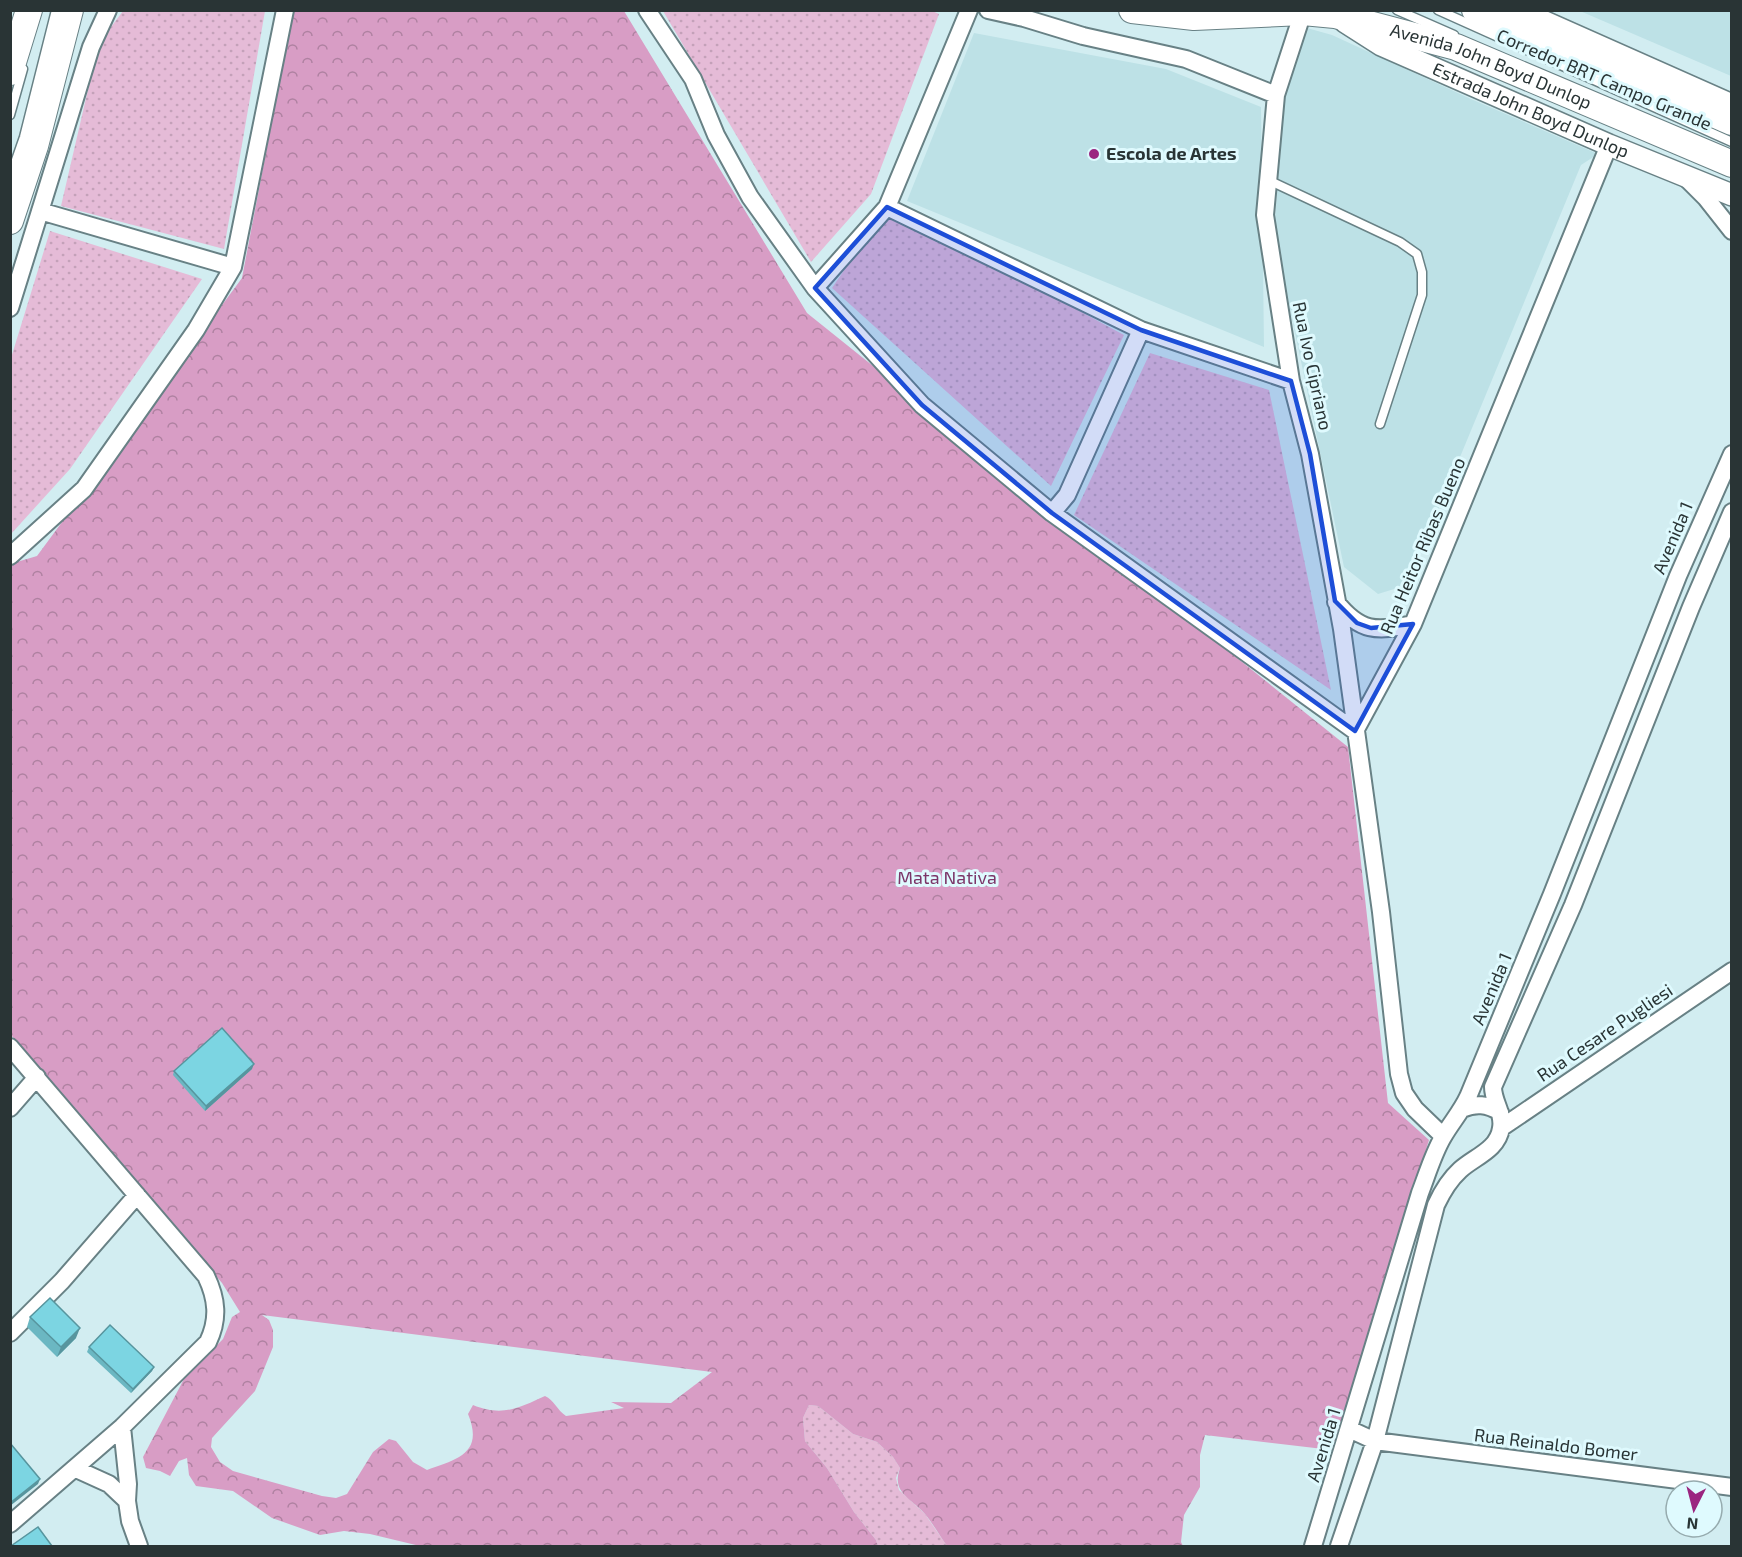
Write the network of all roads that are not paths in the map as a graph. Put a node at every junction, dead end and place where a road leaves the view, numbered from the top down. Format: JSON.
{"nodes":[{"id":1,"x":29,"y":10,"type":"edge"},
{"id":2,"x":56,"y":10,"type":"edge"},
{"id":3,"x":70,"y":10,"type":"edge"},
{"id":4,"x":108,"y":10,"type":"edge"},
{"id":5,"x":285,"y":10,"type":"edge"},
{"id":6,"x":647,"y":10,"type":"edge"},
{"id":7,"x":969,"y":10,"type":"edge"},
{"id":8,"x":988,"y":10,"type":"edge"},
{"id":9,"x":1132,"y":10,"type":"edge"},
{"id":10,"x":1396,"y":10,"type":"edge"},
{"id":11,"x":1438,"y":10,"type":"edge"},
{"id":12,"x":1475,"y":10,"type":"edge"},
{"id":13,"x":1518,"y":10,"type":"edge"},
{"id":14,"x":1304,"y":12,"type":"junction"},
{"id":15,"x":1346,"y":13,"type":"edge"},
{"id":16,"x":1461,"y":38,"type":"dead end"},
{"id":17,"x":18,"y":67,"type":"edge"},
{"id":18,"x":1276,"y":95,"type":"junction"},
{"id":19,"x":1731,"y":105,"type":"edge"},
{"id":20,"x":10,"y":115,"type":"edge"},
{"id":21,"x":1731,"y":122,"type":"edge"},
{"id":22,"x":1731,"y":142,"type":"edge"},
{"id":23,"x":1609,"y":145,"type":"junction"},
{"id":24,"x":1731,"y":152,"type":"edge"},
{"id":25,"x":1726,"y":155,"type":"edge"},
{"id":26,"x":1680,"y":173,"type":"junction"},
{"id":27,"x":10,"y":177,"type":"edge"},
{"id":28,"x":1268,"y":180,"type":"junction"},
{"id":29,"x":1731,"y":195,"type":"edge"},
{"id":30,"x":887,"y":207,"type":"junction"},
{"id":31,"x":40,"y":211,"type":"junction"},
{"id":32,"x":10,"y":221,"type":"edge"},
{"id":33,"x":1731,"y":231,"type":"edge"},
{"id":34,"x":233,"y":267,"type":"junction"},
{"id":35,"x":815,"y":288,"type":"junction"},
{"id":36,"x":10,"y":308,"type":"edge"},
{"id":37,"x":1141,"y":330,"type":"junction"},
{"id":38,"x":1291,"y":381,"type":"junction"},
{"id":39,"x":1380,"y":424,"type":"dead end"},
{"id":40,"x":1731,"y":454,"type":"edge"},
{"id":41,"x":1731,"y":512,"type":"edge"},
{"id":42,"x":1052,"y":513,"type":"junction"},
{"id":43,"x":10,"y":556,"type":"edge"},
{"id":44,"x":1335,"y":601,"type":"junction"},
{"id":45,"x":1413,"y":624,"type":"junction"},
{"id":46,"x":1355,"y":730,"type":"junction"},
{"id":47,"x":1731,"y":971,"type":"edge"},
{"id":48,"x":10,"y":1047,"type":"edge"},
{"id":49,"x":37,"y":1077,"type":"junction"},
{"id":50,"x":10,"y":1108,"type":"edge"},
{"id":51,"x":1462,"y":1109,"type":"junction"},
{"id":52,"x":1501,"y":1120,"type":"junction"},
{"id":53,"x":1443,"y":1136,"type":"junction"},
{"id":54,"x":137,"y":1195,"type":"junction"},
{"id":55,"x":10,"y":1333,"type":"edge"},
{"id":56,"x":122,"y":1427,"type":"junction"},
{"id":57,"x":1349,"y":1429,"type":"junction"},
{"id":58,"x":1375,"y":1441,"type":"junction"},
{"id":59,"x":76,"y":1469,"type":"junction"},
{"id":60,"x":1731,"y":1487,"type":"edge"},
{"id":61,"x":127,"y":1501,"type":"junction"},
{"id":62,"x":10,"y":1524,"type":"edge"},
{"id":63,"x":139,"y":1546,"type":"edge"},
{"id":64,"x":1313,"y":1546,"type":"edge"},
{"id":65,"x":1340,"y":1546,"type":"edge"}],
"edges":[{"from":1,"to":17,"type":"main road"},
{"from":2,"to":27,"type":"lane"},
{"from":3,"to":32,"type":"main road"},
{"from":4,"to":31,"type":"street"},
{"from":5,"to":34,"type":"street"},
{"from":6,"to":35,"type":"street"},
{"from":7,"to":30,"type":"street"},
{"from":8,"to":18,"type":"street"},
{"from":9,"to":14,"type":"main road","name":"Avenida John Boyd Dunlop"},
{"from":10,"to":16,"type":"lane"},
{"from":11,"to":22,"type":"lane","name":"Corredor BRT Campo Grande"},
{"from":12,"to":21,"type":"main road"},
{"from":13,"to":19,"type":"street"},
{"from":14,"to":15,"type":"main road","name":"Avenida John Boyd Dunlop"},
{"from":14,"to":18,"type":"street","name":"Rua Ivo Cipriano"},
{"from":15,"to":23,"type":"street","name":"Estrada John Boyd Dunlop"},
{"from":15,"to":25,"type":"main road","name":"Avenida John Boyd Dunlop"},
{"from":17,"to":20,"type":"lane"},
{"from":18,"to":28,"type":"street","name":"Rua Ivo Cipriano"},
{"from":23,"to":26,"type":"street","name":"Estrada John Boyd Dunlop"},
{"from":23,"to":45,"type":"street","name":"Rua Heitor Ribas Bueno"},
{"from":24,"to":25,"type":"lane","name":"Corredor BRT Campo Grande"},
{"from":26,"to":29,"type":"street","name":"Estrada John Boyd Dunlop"},
{"from":26,"to":33,"type":"street"},
{"from":28,"to":38,"type":"street","name":"Rua Ivo Cipriano"},
{"from":28,"to":39,"type":"lane"},
{"from":30,"to":35,"type":"street"},
{"from":30,"to":37,"type":"street"},
{"from":31,"to":34,"type":"street"},
{"from":31,"to":36,"type":"street"},
{"from":34,"to":43,"type":"street"},
{"from":35,"to":42,"type":"street"},
{"from":37,"to":38,"type":"street"},
{"from":37,"to":42,"type":"street"},
{"from":38,"to":44,"type":"street","name":"Rua Ivo Cipriano"},
{"from":40,"to":51,"type":"street","name":"Avenida 1"},
{"from":41,"to":52,"type":"street"},
{"from":42,"to":46,"type":"street"},
{"from":44,"to":45,"type":"street"},
{"from":44,"to":46,"type":"street","name":"Rua Ivo Cipriano"},
{"from":45,"to":46,"type":"street","name":"Rua Heitor Ribas Bueno"},
{"from":46,"to":53,"type":"street"},
{"from":47,"to":52,"type":"street","name":"Rua Cesare Pugliesi"},
{"from":48,"to":49,"type":"street"},
{"from":49,"to":50,"type":"street"},
{"from":49,"to":54,"type":"street"},
{"from":51,"to":52,"type":"street"},
{"from":51,"to":53,"type":"street","name":"Avenida 1"},
{"from":52,"to":58,"type":"street"},
{"from":53,"to":57,"type":"street","name":"Avenida 1"},
{"from":54,"to":55,"type":"street"},
{"from":54,"to":56,"type":"street"},
{"from":56,"to":59,"type":"street"},
{"from":56,"to":61,"type":"street"},
{"from":57,"to":58,"type":"street","name":"Rua Reinaldo Bomer"},
{"from":57,"to":64,"type":"street","name":"Avenida 1"},
{"from":58,"to":60,"type":"street","name":"Rua Reinaldo Bomer"},
{"from":58,"to":65,"type":"street"},
{"from":59,"to":61,"type":"street"},
{"from":59,"to":62,"type":"street"},
{"from":61,"to":63,"type":"street"}]}
